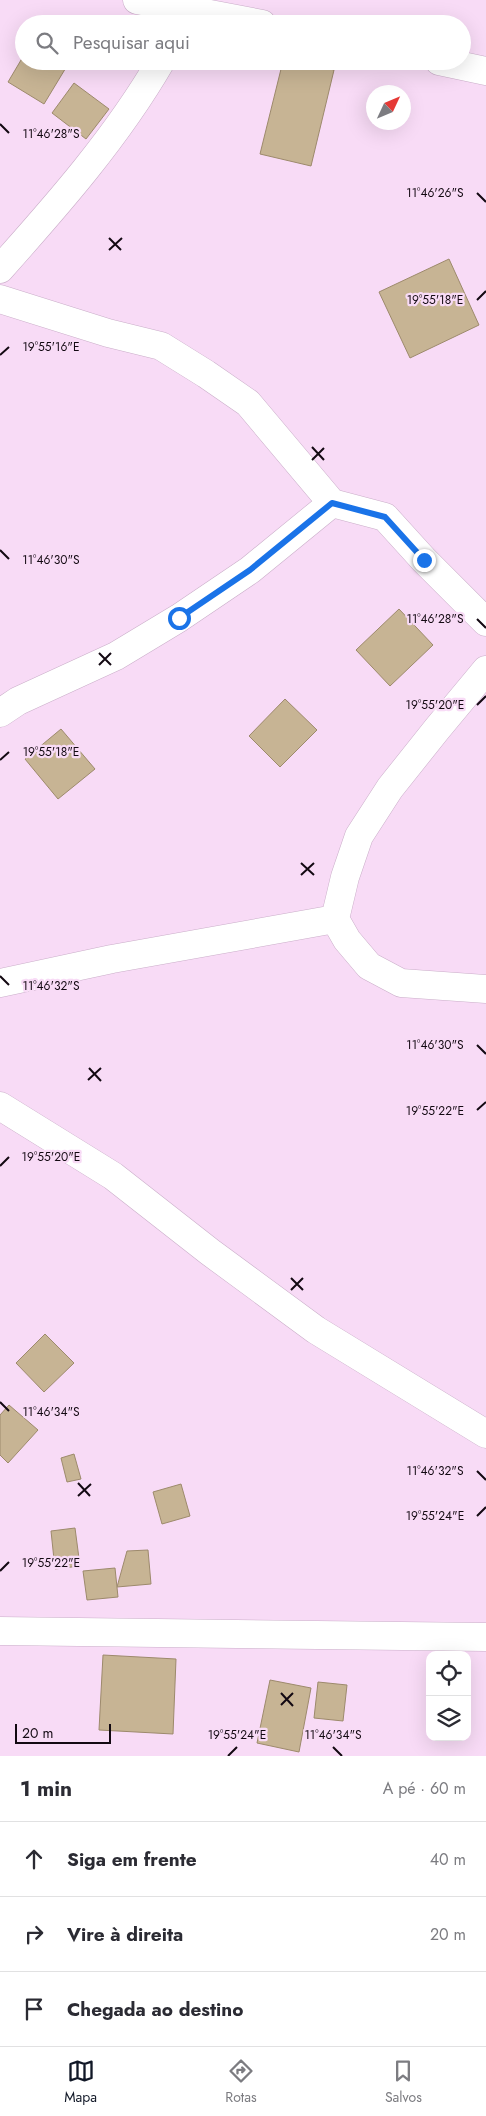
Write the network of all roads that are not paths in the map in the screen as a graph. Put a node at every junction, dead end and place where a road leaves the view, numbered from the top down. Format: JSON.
{"nodes":[{"id":1,"x":137,"y":0,"type":"edge"},
{"id":2,"x":180,"y":15,"type":"edge"},
{"id":3,"x":471,"y":68,"type":"edge"},
{"id":4,"x":155,"y":70,"type":"edge"},
{"id":5,"x":486,"y":71,"type":"edge"},
{"id":6,"x":0,"y":269,"type":"edge"},
{"id":7,"x":0,"y":299,"type":"edge"},
{"id":8,"x":332,"y":503,"type":"junction"},
{"id":9,"x":486,"y":622,"type":"edge"},
{"id":10,"x":486,"y":670,"type":"edge"},
{"id":11,"x":0,"y":713,"type":"edge"},
{"id":12,"x":335,"y":919,"type":"junction"},
{"id":13,"x":0,"y":984,"type":"edge"},
{"id":14,"x":486,"y":989,"type":"edge"},
{"id":15,"x":0,"y":1106,"type":"edge"},
{"id":16,"x":486,"y":1434,"type":"edge"},
{"id":17,"x":0,"y":1631,"type":"edge"},
{"id":18,"x":486,"y":1636,"type":"edge"}],
"edges":[{"from":1,"to":2,"type":"street"},
{"from":3,"to":5,"type":"street"},
{"from":4,"to":6,"type":"street"},
{"from":7,"to":8,"type":"street"},
{"from":8,"to":9,"type":"street"},
{"from":8,"to":11,"type":"street"},
{"from":10,"to":12,"type":"street"},
{"from":12,"to":13,"type":"street"},
{"from":12,"to":14,"type":"street"},
{"from":15,"to":16,"type":"street"},
{"from":17,"to":18,"type":"street"}]}
